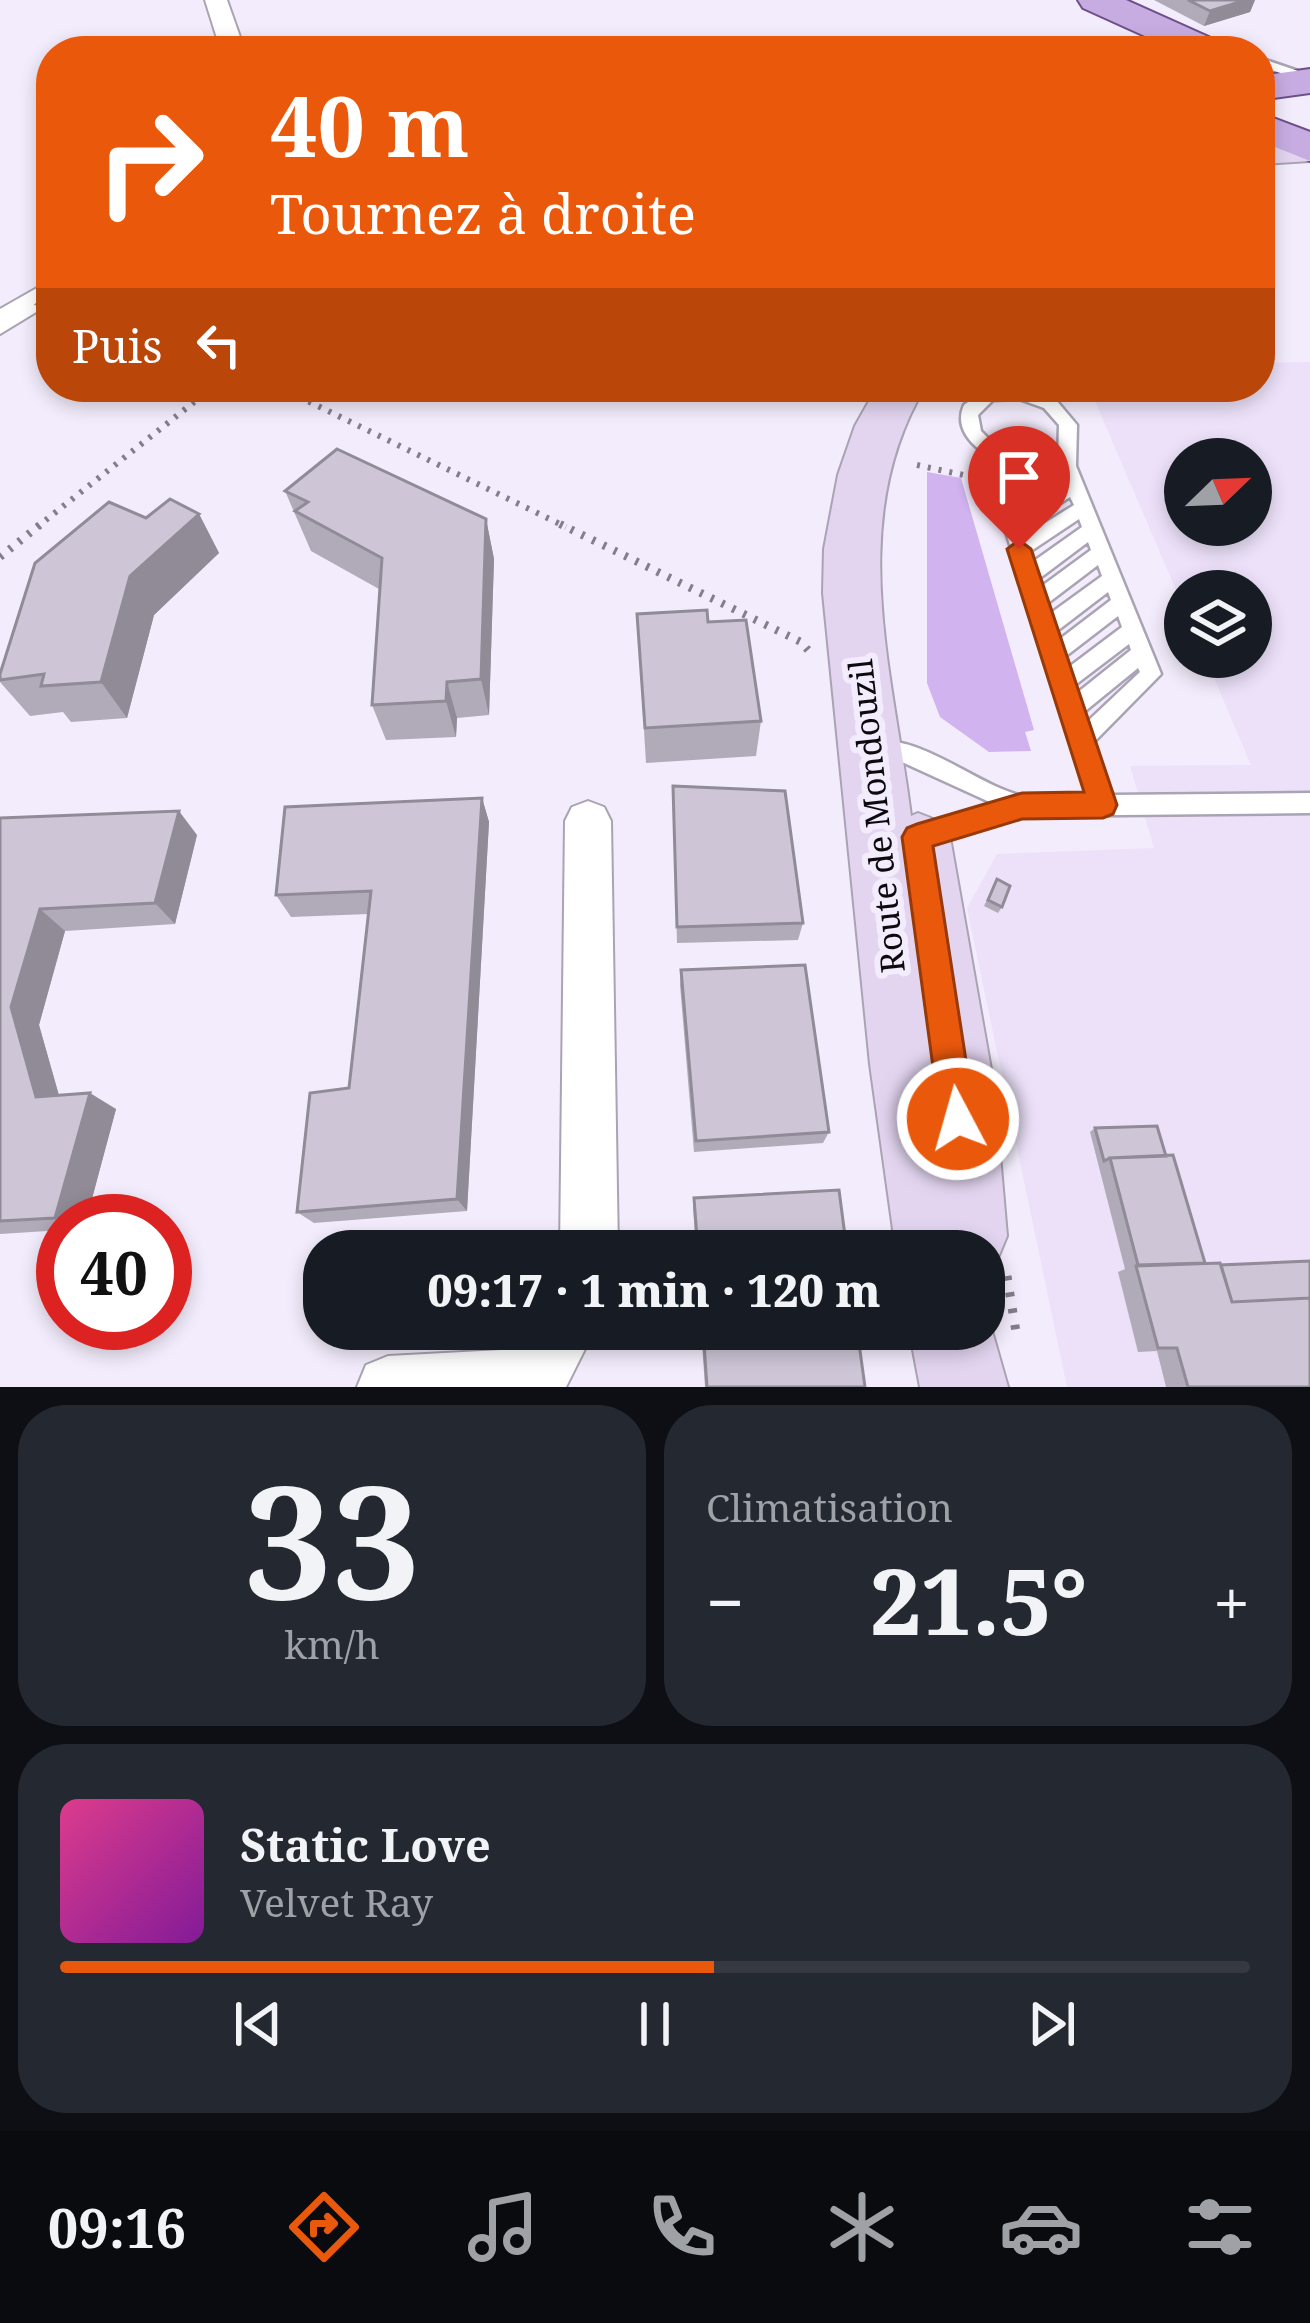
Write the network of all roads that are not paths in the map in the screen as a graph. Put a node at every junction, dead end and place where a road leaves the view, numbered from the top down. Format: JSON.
{"nodes":[{"id":1,"x":216,"y":0,"type":"edge"},
{"id":2,"x":1097,"y":0,"type":"edge"},
{"id":3,"x":228,"y":36,"type":"edge"},
{"id":4,"x":1156,"y":36,"type":"edge"},
{"id":5,"x":1176,"y":36,"type":"edge"},
{"id":6,"x":1275,"y":132,"type":"edge"},
{"id":7,"x":1310,"y":148,"type":"edge"},
{"id":8,"x":1275,"y":151,"type":"edge"},
{"id":9,"x":36,"y":299,"type":"edge"},
{"id":10,"x":0,"y":324,"type":"edge"},
{"id":11,"x":895,"y":402,"type":"edge"},
{"id":12,"x":912,"y":402,"type":"edge"},
{"id":13,"x":977,"y":402,"type":"edge"},
{"id":14,"x":1045,"y":402,"type":"edge"},
{"id":15,"x":1067,"y":466,"type":"junction"},
{"id":16,"x":1075,"y":486,"type":"junction"},
{"id":17,"x":1084,"y":508,"type":"junction"},
{"id":18,"x":1008,"y":515,"type":"junction"},
{"id":19,"x":1093,"y":529,"type":"junction"},
{"id":20,"x":1019,"y":549,"type":"junction"},
{"id":21,"x":1102,"y":552,"type":"junction"},
{"id":22,"x":1028,"y":576,"type":"junction"},
{"id":23,"x":1112,"y":578,"type":"junction"},
{"id":24,"x":1036,"y":601,"type":"junction"},
{"id":25,"x":1122,"y":602,"type":"junction"},
{"id":26,"x":1045,"y":628,"type":"junction"},
{"id":27,"x":1133,"y":629,"type":"junction"},
{"id":28,"x":1142,"y":653,"type":"junction"},
{"id":29,"x":1054,"y":654,"type":"junction"},
{"id":30,"x":1063,"y":683,"type":"junction"},
{"id":31,"x":1072,"y":710,"type":"junction"},
{"id":32,"x":1082,"y":740,"type":"junction"},
{"id":33,"x":888,"y":751,"type":"junction"},
{"id":34,"x":1310,"y":803,"type":"edge"},
{"id":35,"x":1103,"y":805,"type":"junction"},
{"id":36,"x":1022,"y":806,"type":"junction"},
{"id":37,"x":589,"y":821,"type":"dead end"},
{"id":38,"x":898,"y":836,"type":"junction"},
{"id":39,"x":589,"y":1230,"type":"edge"},
{"id":40,"x":933,"y":1230,"type":"edge"},
{"id":41,"x":966,"y":1230,"type":"edge"},
{"id":42,"x":553,"y":1350,"type":"edge"},
{"id":43,"x":956,"y":1350,"type":"edge"},
{"id":44,"x":973,"y":1350,"type":"edge"},
{"id":45,"x":388,"y":1387,"type":"edge"},
{"id":46,"x":964,"y":1387,"type":"edge"},
{"id":47,"x":976,"y":1387,"type":"edge"}],
"edges":[{"from":1,"to":3,"type":"street"},
{"from":2,"to":4,"type":"main road"},
{"from":2,"to":5,"type":"main road"},
{"from":6,"to":7,"type":"main road"},
{"from":7,"to":8,"type":"street"},
{"from":9,"to":10,"type":"street"},
{"from":11,"to":33,"type":"street","name":"Route de Mondouzil"},
{"from":12,"to":33,"type":"street","name":"Route de Mondouzil"},
{"from":13,"to":18,"type":"lane"},
{"from":14,"to":15,"type":"lane"},
{"from":15,"to":16,"type":"lane"},
{"from":15,"to":18,"type":"lane"},
{"from":16,"to":17,"type":"lane"},
{"from":16,"to":18,"type":"lane"},
{"from":17,"to":19,"type":"lane"},
{"from":17,"to":20,"type":"lane"},
{"from":18,"to":20,"type":"lane"},
{"from":19,"to":21,"type":"lane"},
{"from":19,"to":22,"type":"lane"},
{"from":20,"to":22,"type":"lane"},
{"from":21,"to":23,"type":"lane"},
{"from":21,"to":24,"type":"lane"},
{"from":22,"to":24,"type":"lane"},
{"from":23,"to":25,"type":"lane"},
{"from":23,"to":26,"type":"lane"},
{"from":24,"to":26,"type":"lane"},
{"from":25,"to":27,"type":"lane"},
{"from":25,"to":29,"type":"lane"},
{"from":26,"to":29,"type":"lane"},
{"from":27,"to":28,"type":"lane"},
{"from":27,"to":30,"type":"lane"},
{"from":28,"to":31,"type":"lane"},
{"from":28,"to":32,"type":"lane"},
{"from":29,"to":30,"type":"lane"},
{"from":30,"to":31,"type":"lane"},
{"from":31,"to":32,"type":"lane"},
{"from":32,"to":35,"type":"lane"},
{"from":33,"to":36,"type":"lane"},
{"from":33,"to":38,"type":"street","name":"Route de Mondouzil"},
{"from":34,"to":35,"type":"lane"},
{"from":35,"to":36,"type":"lane"},
{"from":36,"to":38,"type":"lane"},
{"from":37,"to":39,"type":"street"},
{"from":38,"to":40,"type":"street","name":"Route de Mondouzil"},
{"from":38,"to":41,"type":"street","name":"Route de Mondouzil"},
{"from":42,"to":45,"type":"street"},
{"from":43,"to":46,"type":"street"},
{"from":44,"to":47,"type":"street"}]}
